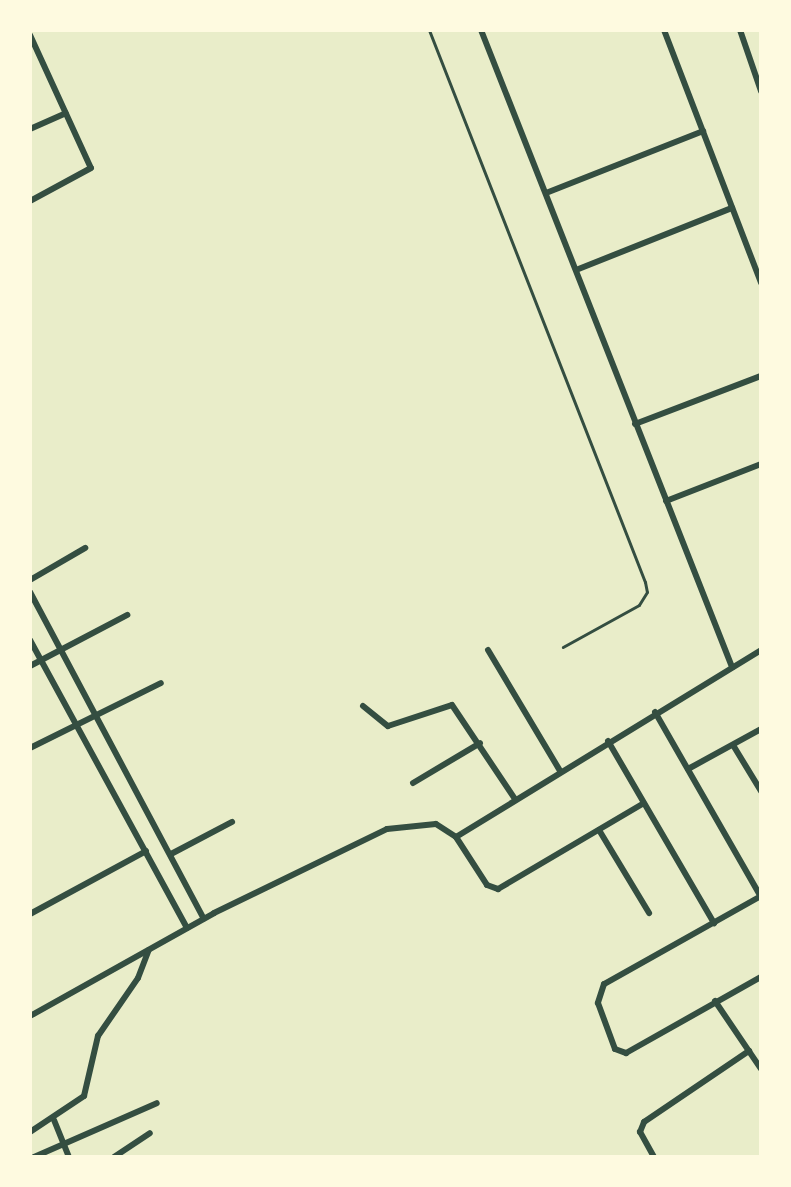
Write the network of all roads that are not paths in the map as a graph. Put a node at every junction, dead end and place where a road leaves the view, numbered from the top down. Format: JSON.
{"nodes":[{"id":1,"x":429,"y":30,"type":"edge"},
{"id":2,"x":481,"y":30,"type":"edge"},
{"id":3,"x":664,"y":30,"type":"edge"},
{"id":4,"x":740,"y":30,"type":"edge"},
{"id":5,"x":30,"y":35,"type":"edge"},
{"id":6,"x":38,"y":52,"type":"junction"},
{"id":7,"x":30,"y":56,"type":"edge"},
{"id":8,"x":761,"y":92,"type":"edge"},
{"id":9,"x":66,"y":113,"type":"junction"},
{"id":10,"x":30,"y":129,"type":"edge"},
{"id":11,"x":702,"y":131,"type":"junction"},
{"id":12,"x":546,"y":193,"type":"junction"},
{"id":13,"x":30,"y":201,"type":"edge"},
{"id":14,"x":732,"y":208,"type":"junction"},
{"id":15,"x":576,"y":270,"type":"junction"},
{"id":16,"x":761,"y":283,"type":"edge"},
{"id":17,"x":761,"y":376,"type":"edge"},
{"id":18,"x":635,"y":424,"type":"junction"},
{"id":19,"x":761,"y":464,"type":"edge"},
{"id":20,"x":666,"y":501,"type":"junction"},
{"id":21,"x":84,"y":548,"type":"dead end"},
{"id":22,"x":30,"y":580,"type":"edge"},
{"id":23,"x":30,"y":592,"type":"edge"},
{"id":24,"x":127,"y":615,"type":"dead end"},
{"id":25,"x":30,"y":640,"type":"edge"},
{"id":26,"x":563,"y":647,"type":"dead end"},
{"id":27,"x":61,"y":649,"type":"junction"},
{"id":28,"x":488,"y":650,"type":"dead end"},
{"id":29,"x":761,"y":650,"type":"edge"},
{"id":30,"x":41,"y":660,"type":"junction"},
{"id":31,"x":30,"y":666,"type":"edge"},
{"id":32,"x":732,"y":666,"type":"junction"},
{"id":33,"x":161,"y":683,"type":"dead end"},
{"id":34,"x":363,"y":706,"type":"dead end"},
{"id":35,"x":655,"y":712,"type":"junction"},
{"id":36,"x":96,"y":714,"type":"junction"},
{"id":37,"x":76,"y":724,"type":"junction"},
{"id":38,"x":761,"y":729,"type":"edge"},
{"id":39,"x":608,"y":741,"type":"junction"},
{"id":40,"x":480,"y":743,"type":"junction"},
{"id":41,"x":733,"y":745,"type":"junction"},
{"id":42,"x":30,"y":748,"type":"edge"},
{"id":43,"x":688,"y":770,"type":"junction"},
{"id":44,"x":560,"y":771,"type":"junction"},
{"id":45,"x":413,"y":783,"type":"dead end"},
{"id":46,"x":761,"y":791,"type":"edge"},
{"id":47,"x":515,"y":799,"type":"junction"},
{"id":48,"x":644,"y":803,"type":"junction"},
{"id":49,"x":231,"y":822,"type":"dead end"},
{"id":50,"x":599,"y":830,"type":"junction"},
{"id":51,"x":456,"y":837,"type":"junction"},
{"id":52,"x":146,"y":851,"type":"junction"},
{"id":53,"x":171,"y":854,"type":"junction"},
{"id":54,"x":761,"y":897,"type":"edge"},
{"id":55,"x":649,"y":913,"type":"dead end"},
{"id":56,"x":30,"y":914,"type":"edge"},
{"id":57,"x":204,"y":919,"type":"junction"},
{"id":58,"x":714,"y":923,"type":"junction"},
{"id":59,"x":187,"y":928,"type":"junction"},
{"id":60,"x":149,"y":949,"type":"junction"},
{"id":61,"x":761,"y":977,"type":"edge"},
{"id":62,"x":715,"y":1001,"type":"junction"},
{"id":63,"x":30,"y":1016,"type":"edge"},
{"id":64,"x":748,"y":1051,"type":"junction"},
{"id":65,"x":761,"y":1069,"type":"edge"},
{"id":66,"x":157,"y":1103,"type":"dead end"},
{"id":67,"x":54,"y":1120,"type":"junction"},
{"id":68,"x":30,"y":1132,"type":"edge"},
{"id":69,"x":150,"y":1133,"type":"dead end"},
{"id":70,"x":65,"y":1148,"type":"junction"},
{"id":71,"x":34,"y":1157,"type":"edge"},
{"id":72,"x":69,"y":1157,"type":"edge"},
{"id":73,"x":114,"y":1157,"type":"edge"},
{"id":74,"x":654,"y":1157,"type":"edge"}],
"edges":[{"from":1,"to":26,"type":"lane"},
{"from":2,"to":12,"type":"street"},
{"from":3,"to":11,"type":"street"},
{"from":4,"to":8,"type":"street"},
{"from":5,"to":6,"type":"street"},
{"from":6,"to":7,"type":"street"},
{"from":6,"to":9,"type":"street"},
{"from":9,"to":10,"type":"street"},
{"from":9,"to":13,"type":"street"},
{"from":11,"to":12,"type":"street"},
{"from":11,"to":14,"type":"street"},
{"from":12,"to":15,"type":"street"},
{"from":14,"to":15,"type":"street"},
{"from":14,"to":16,"type":"street"},
{"from":15,"to":18,"type":"street"},
{"from":17,"to":18,"type":"street"},
{"from":18,"to":20,"type":"street"},
{"from":19,"to":20,"type":"street"},
{"from":20,"to":32,"type":"street"},
{"from":21,"to":22,"type":"street"},
{"from":23,"to":27,"type":"street"},
{"from":24,"to":27,"type":"street"},
{"from":25,"to":30,"type":"street"},
{"from":27,"to":30,"type":"street"},
{"from":27,"to":36,"type":"street"},
{"from":28,"to":44,"type":"street"},
{"from":29,"to":32,"type":"street"},
{"from":30,"to":31,"type":"street"},
{"from":30,"to":37,"type":"street"},
{"from":32,"to":35,"type":"street"},
{"from":33,"to":36,"type":"street"},
{"from":34,"to":40,"type":"street"},
{"from":35,"to":39,"type":"street"},
{"from":35,"to":43,"type":"street"},
{"from":36,"to":37,"type":"street"},
{"from":36,"to":53,"type":"street"},
{"from":37,"to":42,"type":"street"},
{"from":37,"to":52,"type":"street"},
{"from":38,"to":41,"type":"street"},
{"from":39,"to":44,"type":"street"},
{"from":39,"to":48,"type":"street"},
{"from":40,"to":45,"type":"street"},
{"from":40,"to":47,"type":"street"},
{"from":41,"to":43,"type":"street"},
{"from":41,"to":46,"type":"street"},
{"from":43,"to":54,"type":"street"},
{"from":44,"to":47,"type":"street"},
{"from":47,"to":51,"type":"street"},
{"from":48,"to":50,"type":"street"},
{"from":48,"to":58,"type":"street"},
{"from":49,"to":53,"type":"street"},
{"from":50,"to":51,"type":"street"},
{"from":50,"to":55,"type":"street"},
{"from":51,"to":57,"type":"street"},
{"from":52,"to":56,"type":"street"},
{"from":52,"to":59,"type":"street"},
{"from":53,"to":57,"type":"street"},
{"from":54,"to":58,"type":"street"},
{"from":57,"to":59,"type":"street"},
{"from":58,"to":62,"type":"street"},
{"from":59,"to":60,"type":"street"},
{"from":60,"to":63,"type":"street"},
{"from":60,"to":67,"type":"street"},
{"from":61,"to":62,"type":"street"},
{"from":62,"to":64,"type":"street"},
{"from":64,"to":65,"type":"street"},
{"from":64,"to":74,"type":"street"},
{"from":66,"to":70,"type":"street"},
{"from":67,"to":68,"type":"street"},
{"from":67,"to":70,"type":"street"},
{"from":69,"to":73,"type":"street"},
{"from":70,"to":71,"type":"street"},
{"from":70,"to":72,"type":"street"}]}
